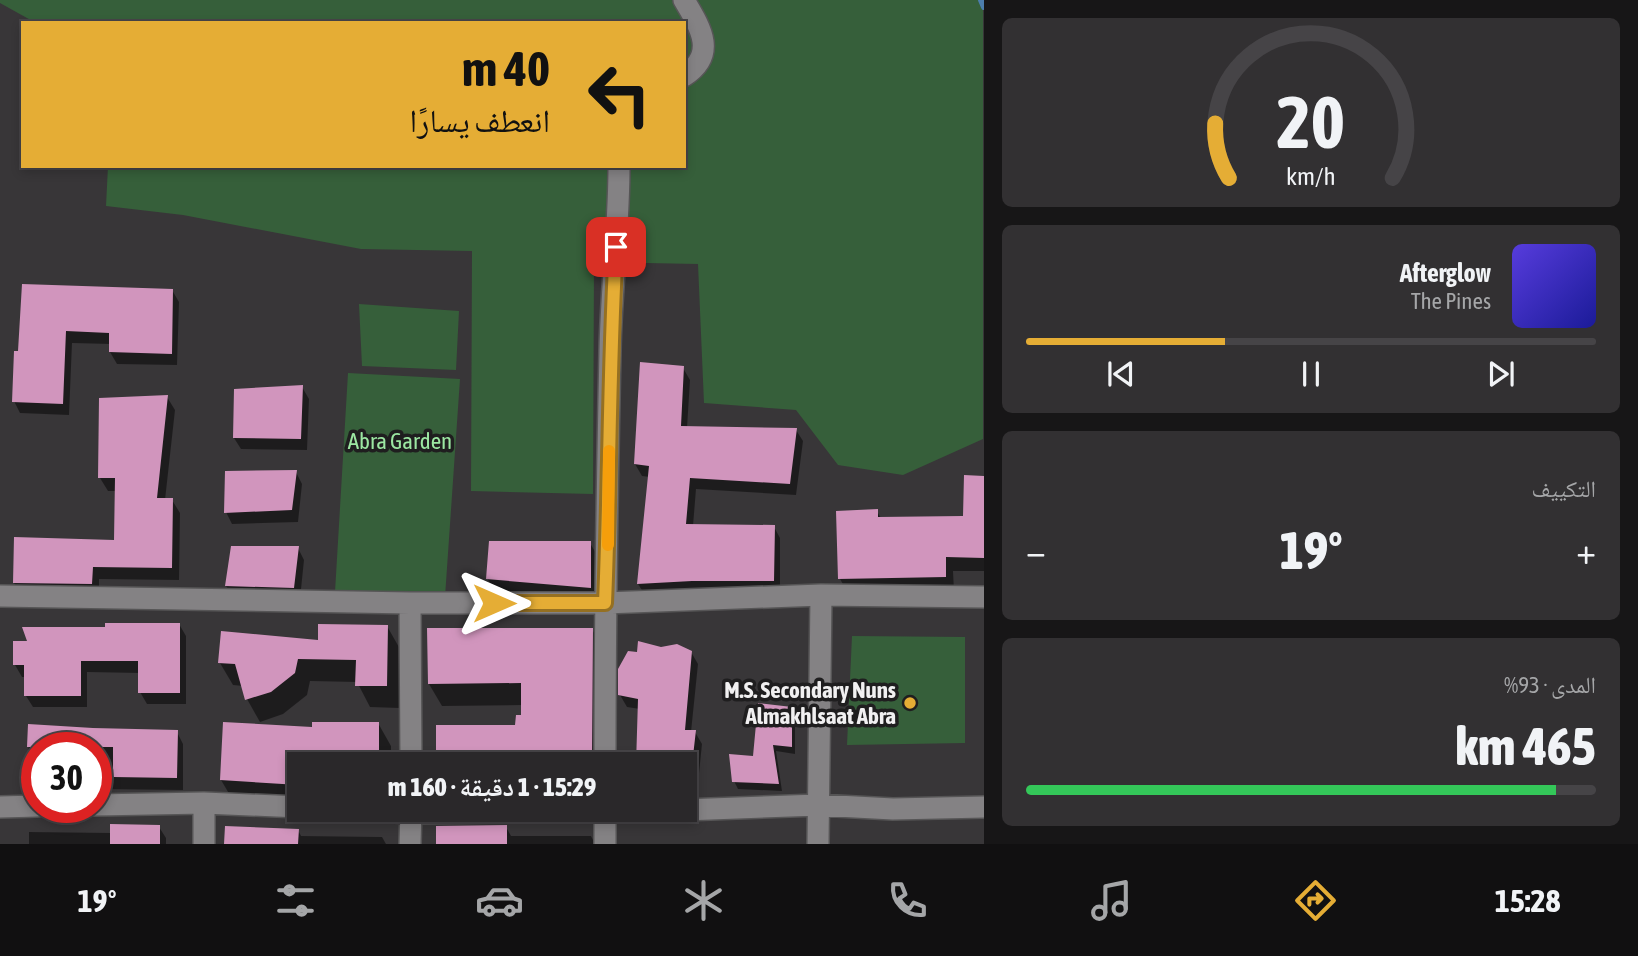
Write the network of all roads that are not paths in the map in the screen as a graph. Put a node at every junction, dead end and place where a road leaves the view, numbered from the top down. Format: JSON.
{"nodes":[{"id":1,"x":684,"y":0,"type":"edge"},
{"id":2,"x":686,"y":75,"type":"edge"},
{"id":3,"x":619,"y":168,"type":"edge"},
{"id":4,"x":821,"y":595,"type":"junction"},
{"id":5,"x":0,"y":596,"type":"edge"},
{"id":6,"x":984,"y":597,"type":"edge"},
{"id":7,"x":410,"y":603,"type":"junction"},
{"id":8,"x":605,"y":603,"type":"junction"},
{"id":9,"x":411,"y":752,"type":"edge"},
{"id":10,"x":605,"y":752,"type":"edge"},
{"id":11,"x":204,"y":803,"type":"junction"},
{"id":12,"x":112,"y":805,"type":"edge"},
{"id":13,"x":818,"y":805,"type":"junction"},
{"id":14,"x":21,"y":806,"type":"edge"},
{"id":15,"x":287,"y":806,"type":"edge"},
{"id":16,"x":0,"y":807,"type":"edge"},
{"id":17,"x":984,"y":807,"type":"edge"},
{"id":18,"x":697,"y":810,"type":"edge"},
{"id":19,"x":411,"y":822,"type":"edge"},
{"id":20,"x":606,"y":822,"type":"edge"},
{"id":21,"x":204,"y":844,"type":"edge"},
{"id":22,"x":410,"y":844,"type":"edge"},
{"id":23,"x":605,"y":844,"type":"edge"},
{"id":24,"x":818,"y":844,"type":"edge"}],
"edges":[{"from":1,"to":2,"type":"street"},
{"from":3,"to":8,"type":"street"},
{"from":4,"to":6,"type":"street"},
{"from":4,"to":8,"type":"street"},
{"from":4,"to":13,"type":"street"},
{"from":5,"to":7,"type":"street"},
{"from":7,"to":8,"type":"street"},
{"from":7,"to":9,"type":"street"},
{"from":8,"to":10,"type":"street"},
{"from":11,"to":12,"type":"street"},
{"from":11,"to":15,"type":"street"},
{"from":11,"to":21,"type":"street"},
{"from":13,"to":17,"type":"street"},
{"from":13,"to":18,"type":"street"},
{"from":13,"to":24,"type":"street"},
{"from":14,"to":16,"type":"street"},
{"from":19,"to":22,"type":"street"},
{"from":20,"to":23,"type":"street"}]}
